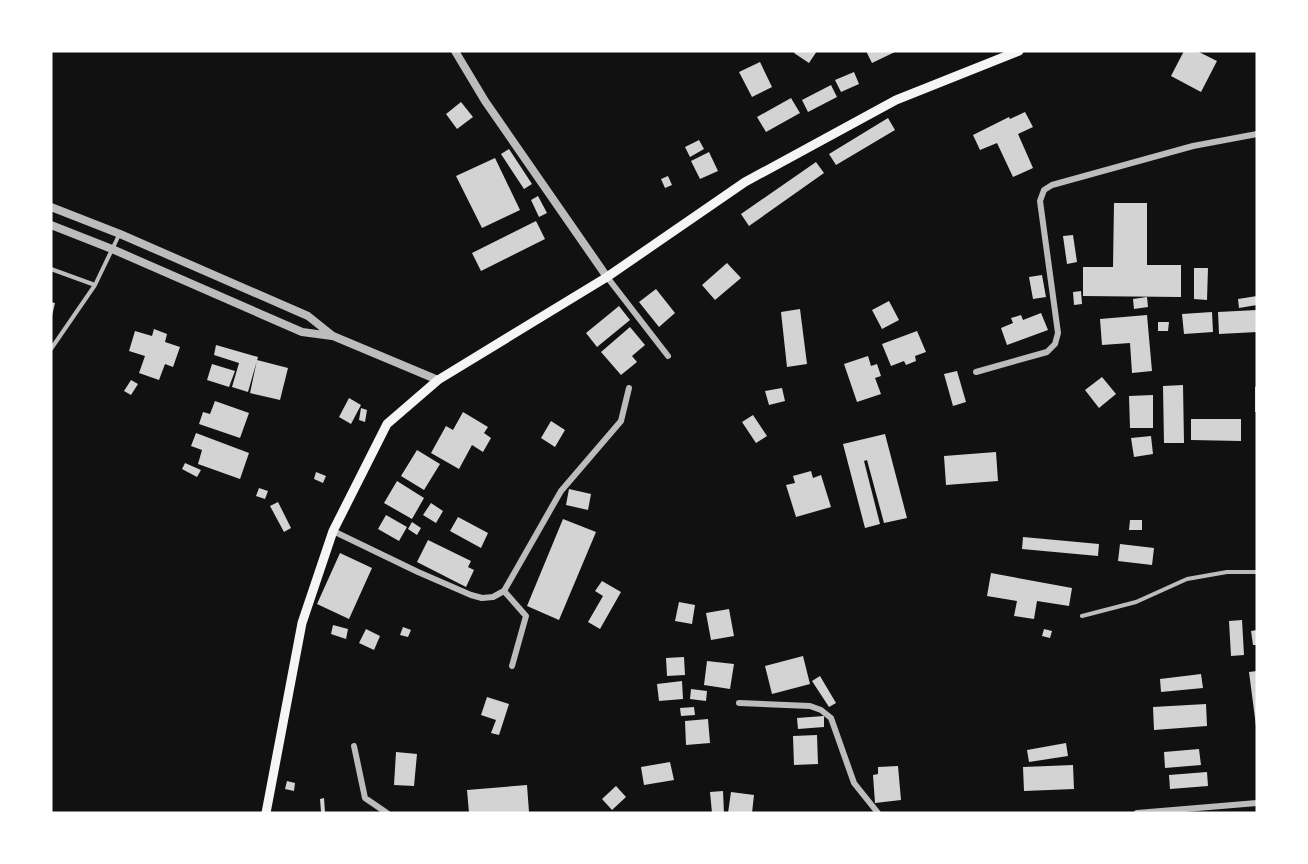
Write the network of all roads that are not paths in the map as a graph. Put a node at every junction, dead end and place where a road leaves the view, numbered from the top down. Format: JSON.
{"nodes":[{"id":1,"x":455,"y":51,"type":"edge"},
{"id":2,"x":1019,"y":51,"type":"edge"},
{"id":3,"x":1257,"y":134,"type":"edge"},
{"id":4,"x":51,"y":207,"type":"edge"},
{"id":5,"x":51,"y":225,"type":"edge"},
{"id":6,"x":120,"y":234,"type":"junction"},
{"id":7,"x":112,"y":249,"type":"junction"},
{"id":8,"x":51,"y":269,"type":"edge"},
{"id":9,"x":607,"y":277,"type":"junction"},
{"id":10,"x":95,"y":285,"type":"junction"},
{"id":11,"x":333,"y":336,"type":"junction"},
{"id":12,"x":51,"y":349,"type":"edge"},
{"id":13,"x":668,"y":356,"type":"dead end"},
{"id":14,"x":976,"y":372,"type":"dead end"},
{"id":15,"x":438,"y":381,"type":"junction"},
{"id":16,"x":629,"y":388,"type":"dead end"},
{"id":17,"x":333,"y":531,"type":"junction"},
{"id":18,"x":1257,"y":572,"type":"edge"},
{"id":19,"x":504,"y":591,"type":"junction"},
{"id":20,"x":1082,"y":616,"type":"dead end"},
{"id":21,"x":512,"y":666,"type":"dead end"},
{"id":22,"x":740,"y":703,"type":"dead end"},
{"id":23,"x":354,"y":746,"type":"dead end"},
{"id":24,"x":1257,"y":803,"type":"edge"},
{"id":25,"x":266,"y":813,"type":"edge"},
{"id":26,"x":387,"y":813,"type":"edge"},
{"id":27,"x":878,"y":813,"type":"edge"},
{"id":28,"x":1137,"y":813,"type":"edge"}],
"edges":[{"from":1,"to":9,"type":"street"},
{"from":2,"to":9,"type":"main road"},
{"from":3,"to":14,"type":"street"},
{"from":4,"to":6,"type":"street"},
{"from":5,"to":7,"type":"street"},
{"from":6,"to":7,"type":"lane"},
{"from":6,"to":11,"type":"street"},
{"from":7,"to":10,"type":"lane"},
{"from":7,"to":11,"type":"street"},
{"from":8,"to":10,"type":"lane"},
{"from":9,"to":13,"type":"street"},
{"from":9,"to":15,"type":"main road"},
{"from":10,"to":12,"type":"lane"},
{"from":11,"to":15,"type":"street"},
{"from":15,"to":17,"type":"main road"},
{"from":16,"to":19,"type":"street"},
{"from":17,"to":19,"type":"street"},
{"from":17,"to":25,"type":"main road"},
{"from":18,"to":20,"type":"lane"},
{"from":19,"to":21,"type":"street"},
{"from":22,"to":27,"type":"street"},
{"from":23,"to":26,"type":"street"},
{"from":24,"to":28,"type":"street"}]}
